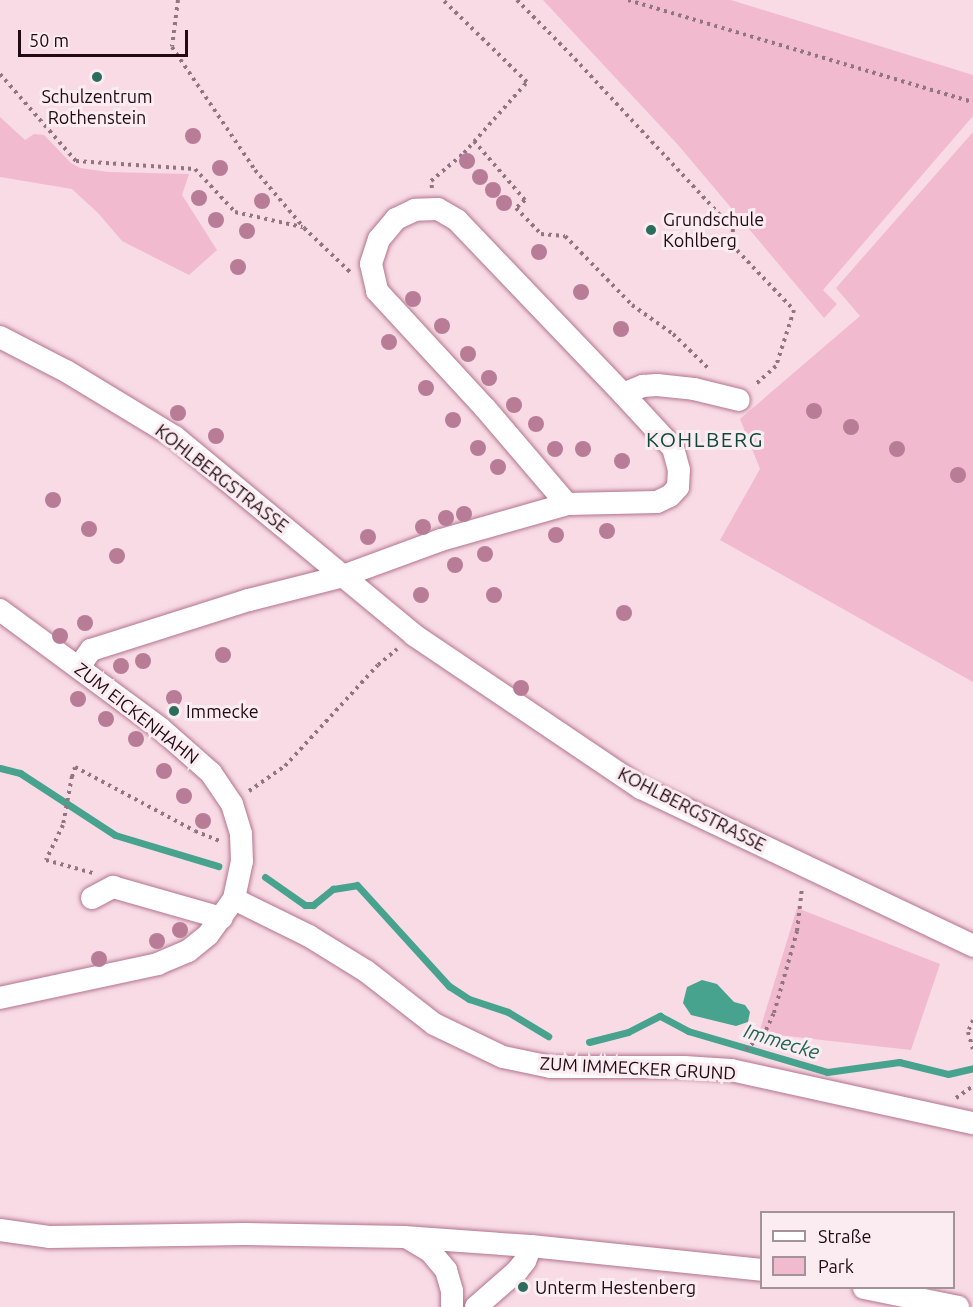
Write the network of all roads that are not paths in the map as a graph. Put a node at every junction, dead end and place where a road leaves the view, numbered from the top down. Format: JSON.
{"nodes":[{"id":1,"x":0,"y":337,"type":"edge"},
{"id":2,"x":623,"y":394,"type":"junction"},
{"id":3,"x":739,"y":400,"type":"road end"},
{"id":4,"x":567,"y":504,"type":"junction"},
{"id":5,"x":343,"y":576,"type":"junction"},
{"id":6,"x":0,"y":610,"type":"edge"},
{"id":7,"x":79,"y":667,"type":"junction"},
{"id":8,"x":92,"y":898,"type":"dead end"},
{"id":9,"x":234,"y":899,"type":"junction"},
{"id":10,"x":222,"y":918,"type":"junction"},
{"id":11,"x":973,"y":946,"type":"edge"},
{"id":12,"x":0,"y":998,"type":"edge"},
{"id":13,"x":973,"y":1123,"type":"edge"},
{"id":14,"x":0,"y":1230,"type":"edge"},
{"id":15,"x":404,"y":1237,"type":"junction"},
{"id":16,"x":531,"y":1246,"type":"junction"},
{"id":17,"x":760,"y":1270,"type":"edge"},
{"id":18,"x":873,"y":1289,"type":"edge"},
{"id":19,"x":452,"y":1307,"type":"edge"},
{"id":20,"x":476,"y":1307,"type":"edge"},
{"id":21,"x":958,"y":1307,"type":"edge"}],
"edges":[{"from":1,"to":5,"type":"street","name":"KOHLBERGSTRASSE"},
{"from":2,"to":3,"type":"street"},
{"from":2,"to":4,"type":"street"},
{"from":2,"to":4,"type":"street"},
{"from":4,"to":5,"type":"street"},
{"from":5,"to":7,"type":"street"},
{"from":5,"to":11,"type":"street","name":"KOHLBERGSTRASSE"},
{"from":6,"to":7,"type":"street","name":"ZUM EICKENHAHN"},
{"from":7,"to":9,"type":"street","name":"ZUM EICKENHAHN"},
{"from":8,"to":10,"type":"street"},
{"from":9,"to":10,"type":"street","name":"ZUM EICKENHAHN"},
{"from":9,"to":13,"type":"street","name":"ZUM IMMECKER GRUND"},
{"from":10,"to":12,"type":"street","name":"ZUM EICKENHAHN"},
{"from":14,"to":15,"type":"street"},
{"from":15,"to":16,"type":"street"},
{"from":15,"to":19,"type":"street"},
{"from":16,"to":17,"type":"street"},
{"from":16,"to":20,"type":"street"},
{"from":18,"to":21,"type":"street"}]}
